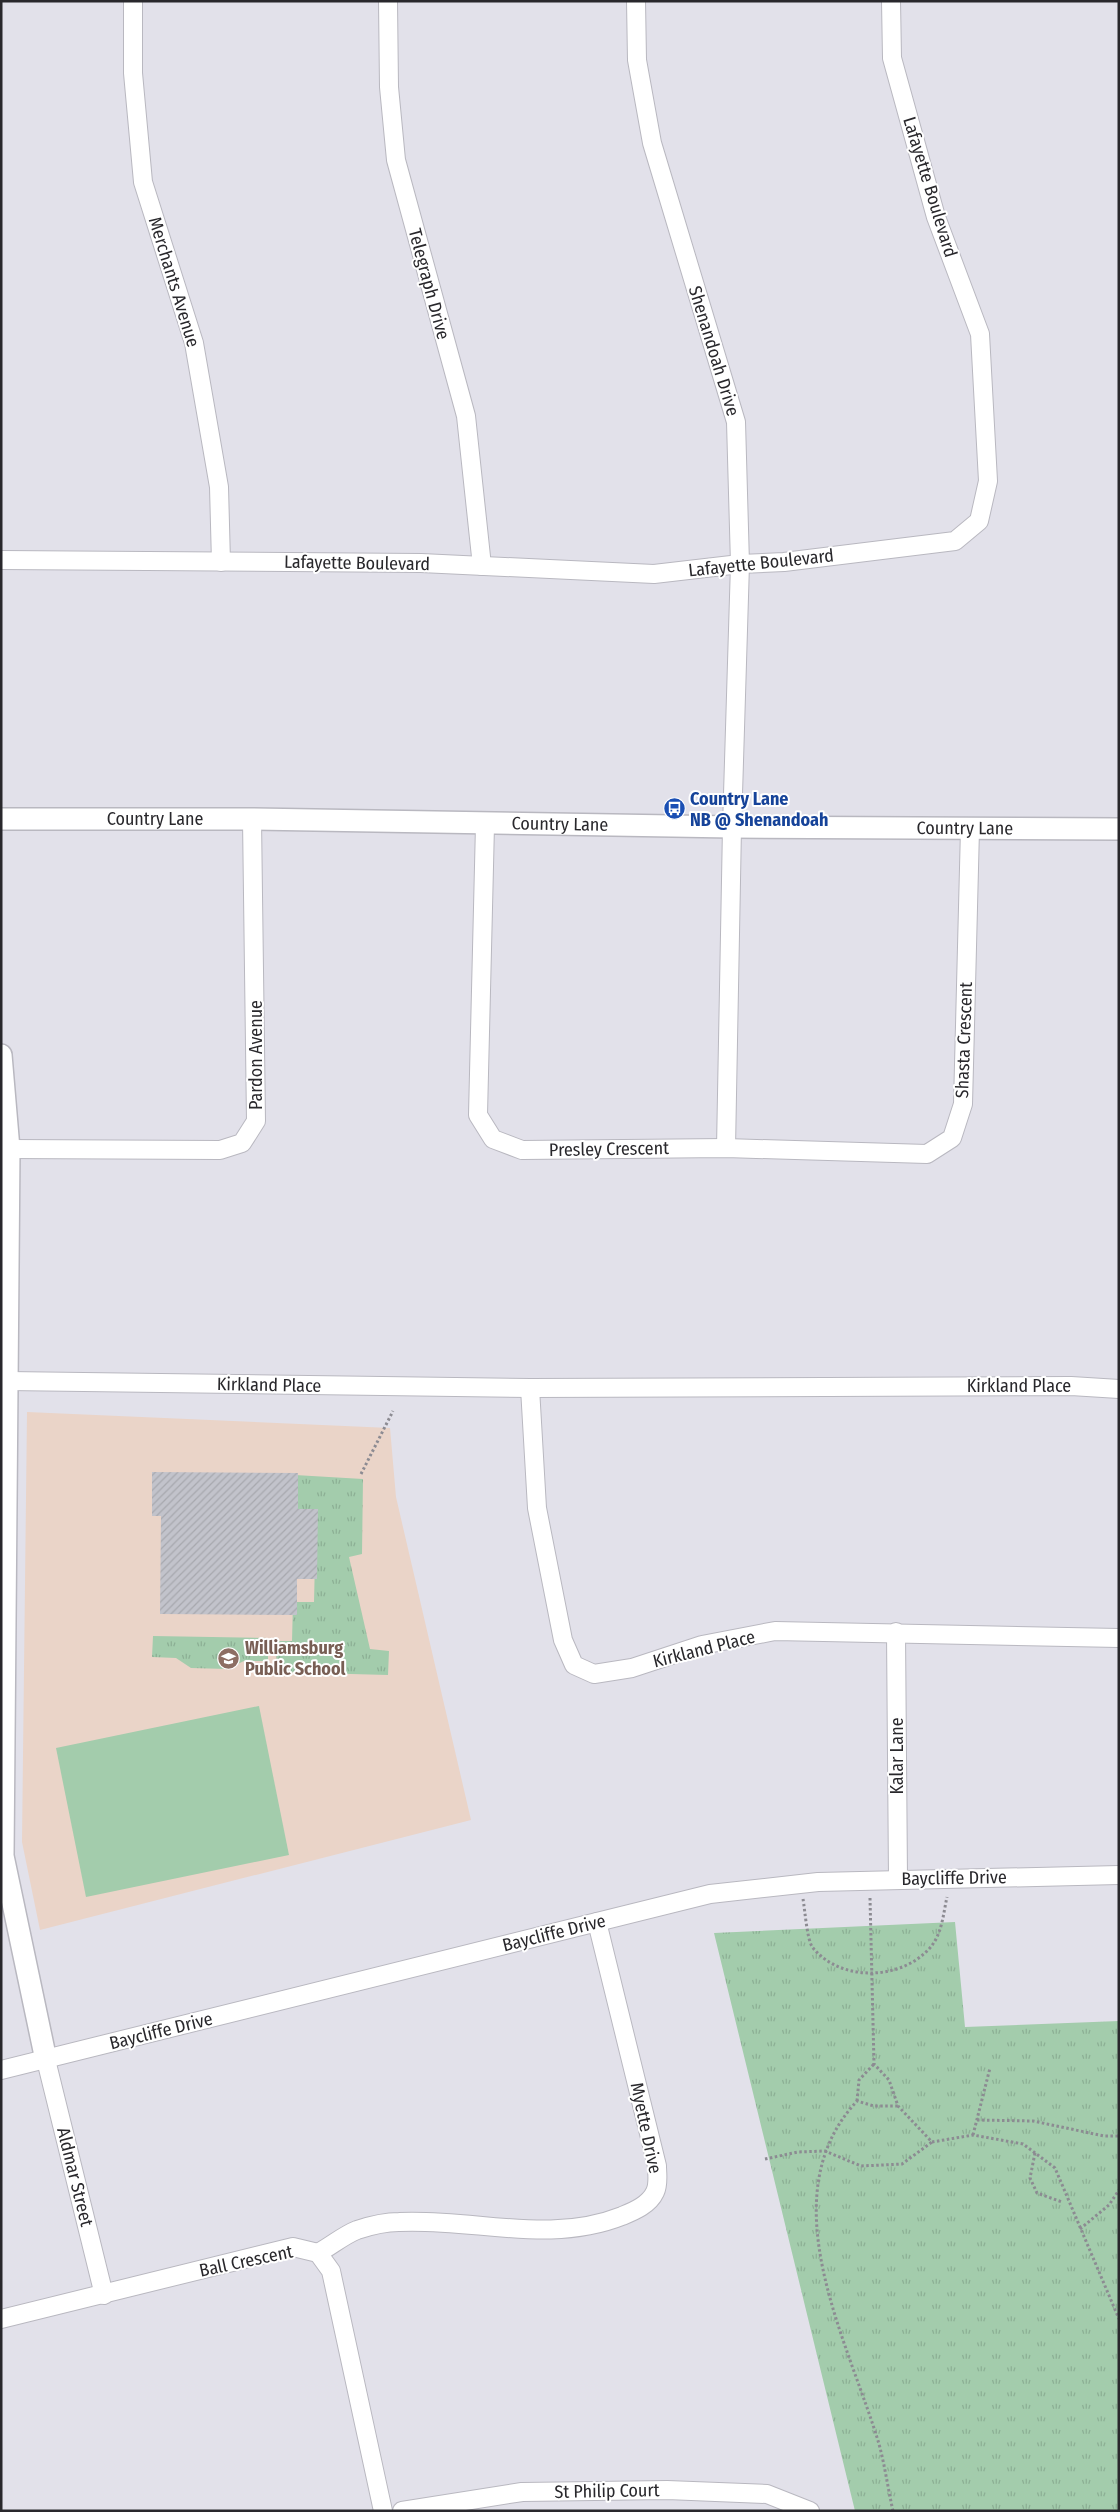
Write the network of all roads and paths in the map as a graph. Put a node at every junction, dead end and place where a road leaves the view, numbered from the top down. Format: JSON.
{"nodes":[{"id":1,"x":133,"y":1,"type":"edge"},
{"id":2,"x":388,"y":1,"type":"edge"},
{"id":3,"x":636,"y":1,"type":"edge"},
{"id":4,"x":891,"y":1,"type":"edge"},
{"id":5,"x":1,"y":560,"type":"edge"},
{"id":6,"x":221,"y":562,"type":"junction"},
{"id":7,"x":740,"y":564,"type":"junction"},
{"id":8,"x":482,"y":566,"type":"junction"},
{"id":9,"x":1,"y":818,"type":"edge"},
{"id":10,"x":252,"y":819,"type":"junction"},
{"id":11,"x":485,"y":825,"type":"junction"},
{"id":12,"x":732,"y":827,"type":"junction"},
{"id":13,"x":970,"y":829,"type":"junction"},
{"id":14,"x":1119,"y":829,"type":"edge"},
{"id":15,"x":1,"y":1056,"type":"edge"},
{"id":16,"x":726,"y":1148,"type":"junction"},
{"id":17,"x":9,"y":1149,"type":"junction"},
{"id":18,"x":7,"y":1382,"type":"junction"},
{"id":19,"x":530,"y":1388,"type":"junction"},
{"id":20,"x":1119,"y":1389,"type":"edge"},
{"id":21,"x":393,"y":1411,"type":"dead end"},
{"id":22,"x":361,"y":1474,"type":"dead end"},
{"id":23,"x":896,"y":1632,"type":"junction"},
{"id":24,"x":1119,"y":1638,"type":"edge"},
{"id":25,"x":1119,"y":1875,"type":"edge"},
{"id":26,"x":951,"y":1878,"type":"junction"},
{"id":27,"x":870,"y":1880,"type":"junction"},
{"id":28,"x":898,"y":1880,"type":"junction"},
{"id":29,"x":801,"y":1884,"type":"junction"},
{"id":30,"x":597,"y":1922,"type":"junction"},
{"id":31,"x":872,"y":1973,"type":"junction"},
{"id":32,"x":46,"y":2060,"type":"junction"},
{"id":33,"x":874,"y":2064,"type":"junction"},
{"id":34,"x":990,"y":2068,"type":"dead end"},
{"id":35,"x":1,"y":2070,"type":"edge"},
{"id":36,"x":857,"y":2101,"type":"junction"},
{"id":37,"x":898,"y":2106,"type":"junction"},
{"id":38,"x":977,"y":2120,"type":"junction"},
{"id":39,"x":973,"y":2136,"type":"junction"},
{"id":40,"x":1119,"y":2136,"type":"edge"},
{"id":41,"x":932,"y":2142,"type":"junction"},
{"id":42,"x":825,"y":2151,"type":"junction"},
{"id":43,"x":1035,"y":2153,"type":"junction"},
{"id":44,"x":765,"y":2159,"type":"dead end"},
{"id":45,"x":1119,"y":2190,"type":"edge"},
{"id":46,"x":1062,"y":2202,"type":"dead end"},
{"id":47,"x":1080,"y":2229,"type":"junction"},
{"id":48,"x":318,"y":2253,"type":"junction"},
{"id":49,"x":104,"y":2295,"type":"junction"},
{"id":50,"x":1,"y":2319,"type":"edge"},
{"id":51,"x":1119,"y":2319,"type":"edge"},
{"id":52,"x":383,"y":2511,"type":"edge"},
{"id":53,"x":402,"y":2511,"type":"edge"},
{"id":54,"x":810,"y":2511,"type":"edge"},
{"id":55,"x":892,"y":2511,"type":"edge"}],
"edges":[{"from":1,"to":6,"type":"street","name":"Merchants Avenue"},
{"from":2,"to":8,"type":"street","name":"Telegraph Drive"},
{"from":3,"to":7,"type":"street","name":"Shenandoah Drive"},
{"from":4,"to":7,"type":"street","name":"Lafayette Boulevard"},
{"from":5,"to":6,"type":"street","name":"Lafayette Boulevard"},
{"from":6,"to":8,"type":"street","name":"Lafayette Boulevard"},
{"from":7,"to":8,"type":"street","name":"Lafayette Boulevard"},
{"from":7,"to":12,"type":"street","name":"Shenandoah Drive"},
{"from":9,"to":10,"type":"street","name":"Country Lane"},
{"from":10,"to":11,"type":"street","name":"Country Lane"},
{"from":10,"to":17,"type":"street","name":"Pardon Avenue"},
{"from":11,"to":12,"type":"street","name":"Country Lane"},
{"from":11,"to":16,"type":"street","name":"Presley Crescent"},
{"from":12,"to":13,"type":"street","name":"Country Lane"},
{"from":12,"to":16,"type":"street"},
{"from":13,"to":14,"type":"street","name":"Country Lane"},
{"from":13,"to":16,"type":"street","name":"Shasta Crescent"},
{"from":15,"to":17,"type":"street"},
{"from":17,"to":18,"type":"street"},
{"from":18,"to":19,"type":"street","name":"Kirkland Place"},
{"from":18,"to":32,"type":"street"},
{"from":19,"to":20,"type":"street","name":"Kirkland Place"},
{"from":19,"to":23,"type":"street","name":"Kirkland Place"},
{"from":21,"to":22,"type":"path"},
{"from":23,"to":24,"type":"street","name":"Kirkland Place"},
{"from":23,"to":28,"type":"street","name":"Kalar Lane"},
{"from":25,"to":26,"type":"street","name":"Baycliffe Drive"},
{"from":26,"to":28,"type":"street","name":"Baycliffe Drive"},
{"from":26,"to":31,"type":"path"},
{"from":27,"to":28,"type":"street","name":"Baycliffe Drive"},
{"from":27,"to":29,"type":"street","name":"Baycliffe Drive"},
{"from":27,"to":31,"type":"path"},
{"from":29,"to":30,"type":"street","name":"Baycliffe Drive"},
{"from":29,"to":31,"type":"path"},
{"from":30,"to":32,"type":"street","name":"Baycliffe Drive"},
{"from":30,"to":48,"type":"street","name":"Myette Drive"},
{"from":31,"to":33,"type":"path"},
{"from":32,"to":35,"type":"street","name":"Baycliffe Drive"},
{"from":32,"to":49,"type":"street","name":"Aldmar Street"},
{"from":33,"to":36,"type":"path"},
{"from":33,"to":37,"type":"path"},
{"from":34,"to":38,"type":"path"},
{"from":36,"to":37,"type":"path"},
{"from":36,"to":42,"type":"path"},
{"from":37,"to":41,"type":"path"},
{"from":38,"to":39,"type":"path"},
{"from":38,"to":40,"type":"path"},
{"from":39,"to":41,"type":"path"},
{"from":39,"to":43,"type":"path"},
{"from":41,"to":42,"type":"path"},
{"from":42,"to":44,"type":"path"},
{"from":42,"to":55,"type":"path"},
{"from":43,"to":46,"type":"path"},
{"from":43,"to":47,"type":"path"},
{"from":45,"to":47,"type":"path"},
{"from":47,"to":51,"type":"path"},
{"from":48,"to":49,"type":"street","name":"Ball Crescent"},
{"from":48,"to":52,"type":"street","name":"Ball Crescent"},
{"from":49,"to":50,"type":"street","name":"Ball Crescent"},
{"from":53,"to":54,"type":"street","name":"St Philip Court"}]}
